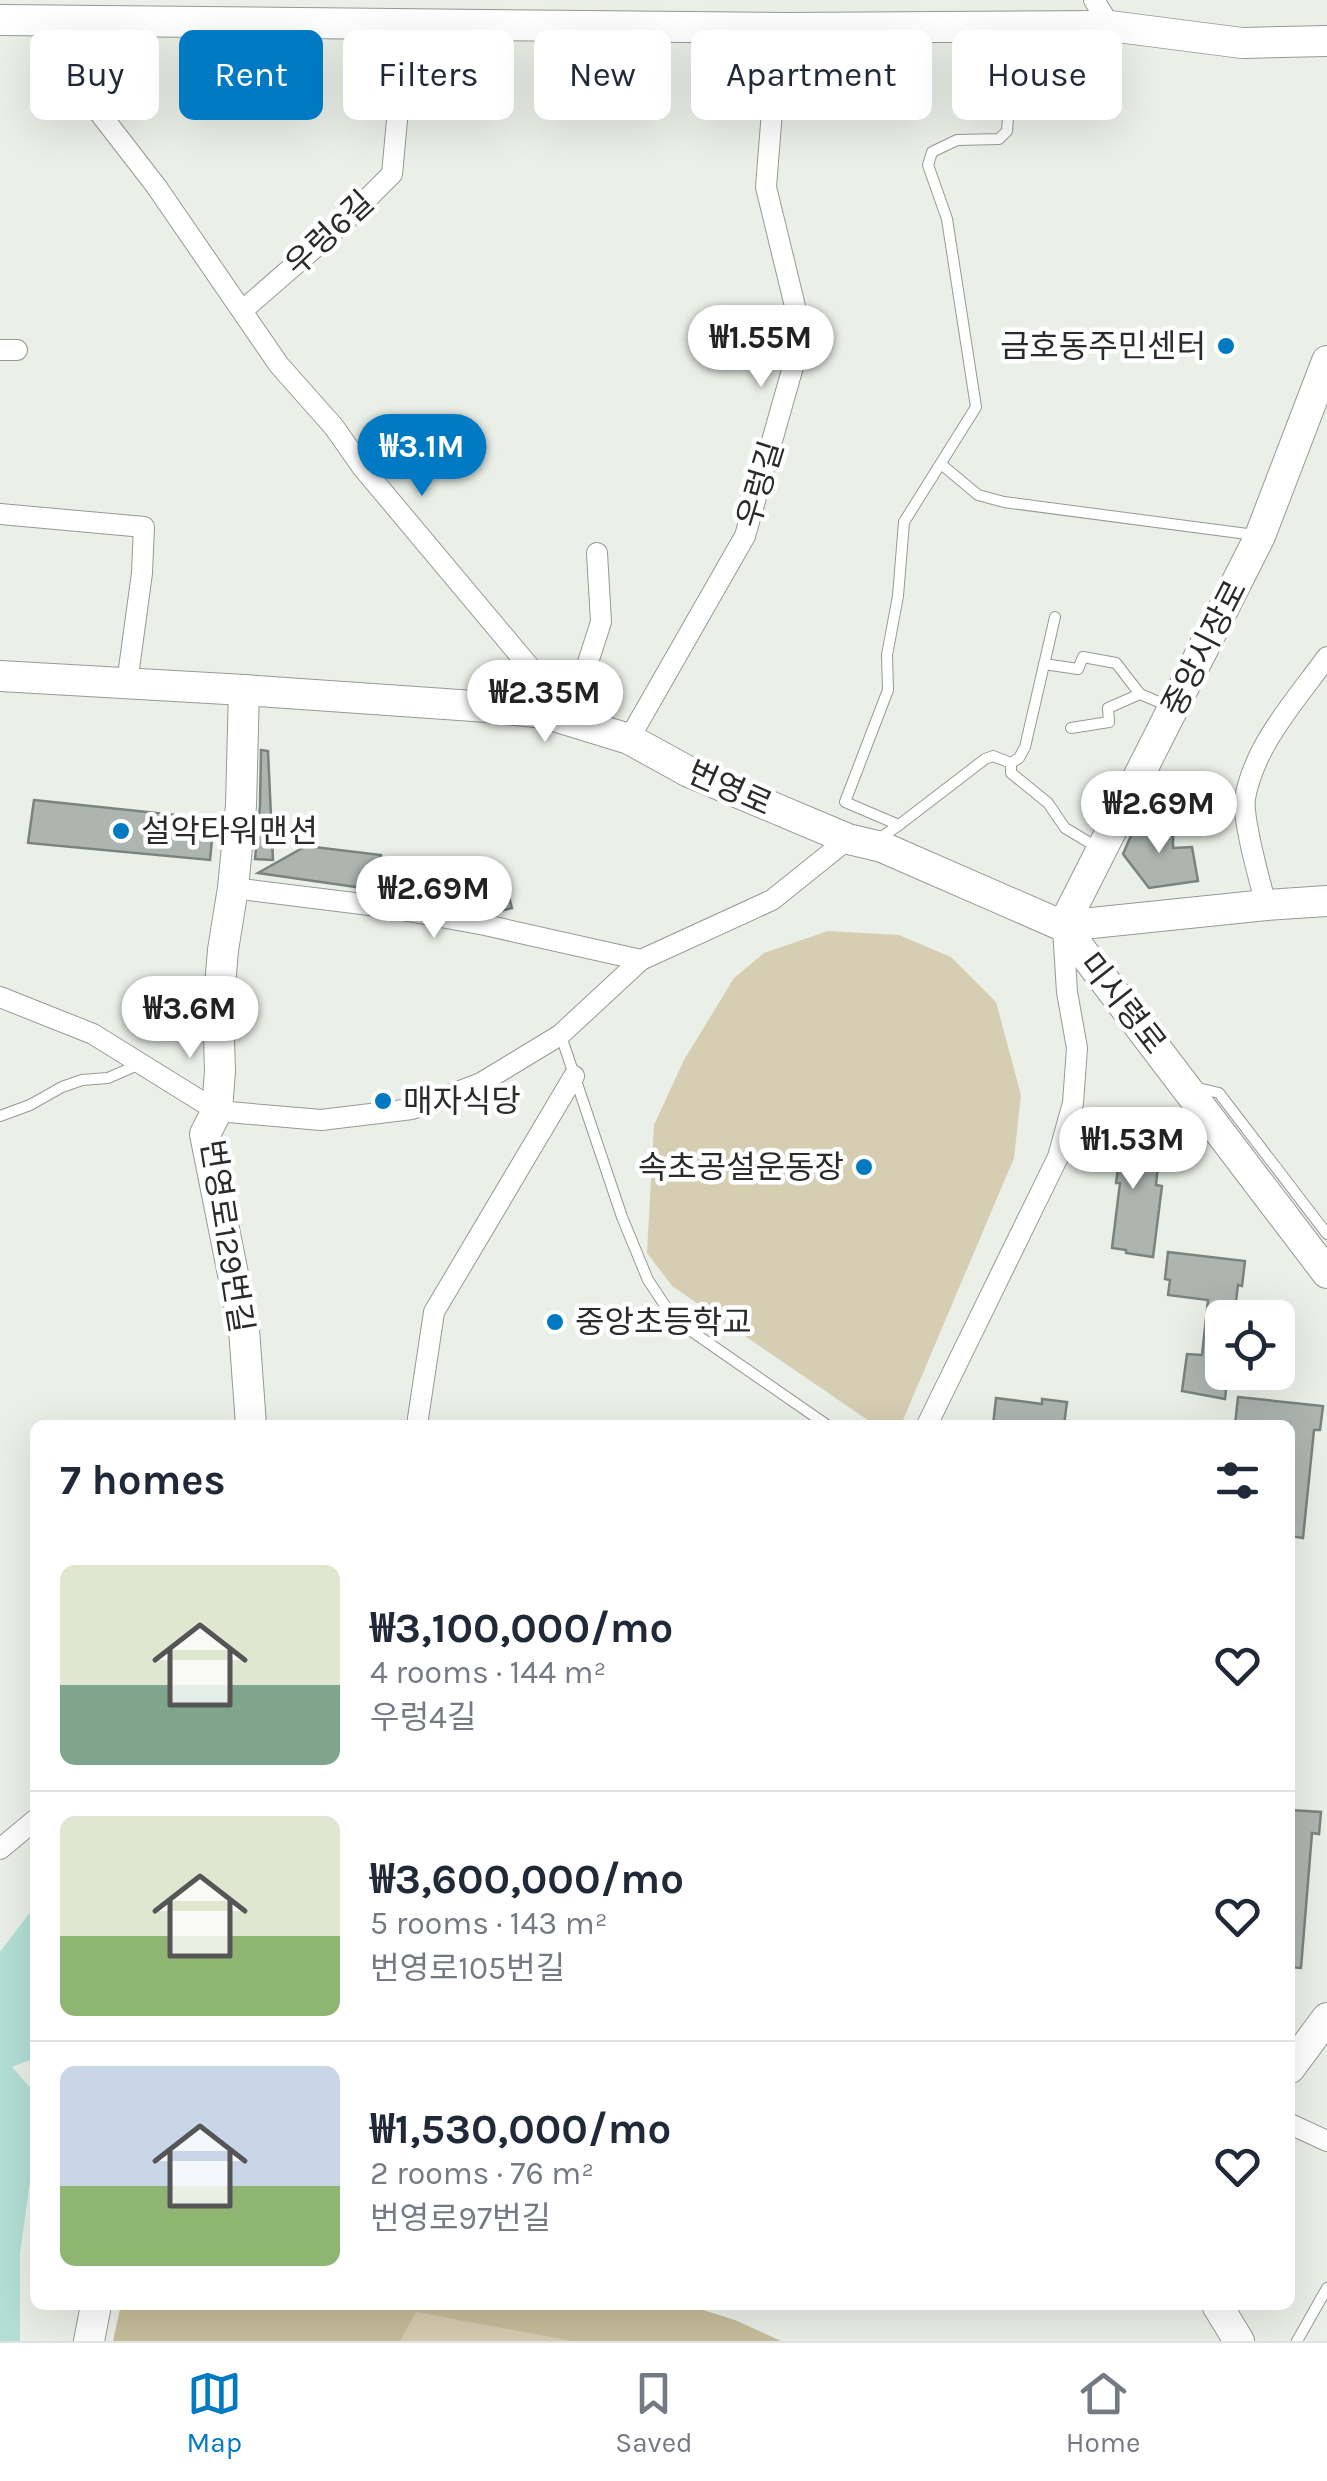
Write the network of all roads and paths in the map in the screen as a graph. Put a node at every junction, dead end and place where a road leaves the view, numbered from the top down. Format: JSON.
{"nodes":[{"id":1,"x":1094,"y":0,"type":"edge"},
{"id":2,"x":0,"y":20,"type":"edge"},
{"id":3,"x":53,"y":21,"type":"junction"},
{"id":4,"x":406,"y":24,"type":"junction"},
{"id":5,"x":1110,"y":26,"type":"junction"},
{"id":6,"x":1063,"y":27,"type":"junction"},
{"id":7,"x":786,"y":28,"type":"junction"},
{"id":8,"x":1327,"y":40,"type":"edge"},
{"id":9,"x":242,"y":310,"type":"junction"},
{"id":10,"x":1327,"y":361,"type":"edge"},
{"id":11,"x":1318,"y":407,"type":"edge"},
{"id":12,"x":940,"y":464,"type":"junction"},
{"id":13,"x":0,"y":514,"type":"edge"},
{"id":14,"x":1260,"y":536,"type":"junction"},
{"id":15,"x":597,"y":553,"type":"dead end"},
{"id":16,"x":1056,"y":617,"type":"dead end"},
{"id":17,"x":1327,"y":658,"type":"edge"},
{"id":18,"x":1044,"y":664,"type":"junction"},
{"id":19,"x":0,"y":676,"type":"edge"},
{"id":20,"x":126,"y":683,"type":"junction"},
{"id":21,"x":244,"y":690,"type":"junction"},
{"id":22,"x":1140,"y":694,"type":"junction"},
{"id":23,"x":1174,"y":708,"type":"junction"},
{"id":24,"x":544,"y":713,"type":"junction"},
{"id":25,"x":1071,"y":728,"type":"dead end"},
{"id":26,"x":629,"y":739,"type":"junction"},
{"id":27,"x":1010,"y":763,"type":"junction"},
{"id":28,"x":899,"y":824,"type":"junction"},
{"id":29,"x":860,"y":842,"type":"junction"},
{"id":30,"x":1102,"y":850,"type":"junction"},
{"id":31,"x":233,"y":888,"type":"junction"},
{"id":32,"x":1327,"y":901,"type":"edge"},
{"id":33,"x":1266,"y":905,"type":"junction"},
{"id":34,"x":1063,"y":926,"type":"junction"},
{"id":35,"x":640,"y":960,"type":"junction"},
{"id":36,"x":0,"y":997,"type":"edge"},
{"id":37,"x":560,"y":1035,"type":"junction"},
{"id":38,"x":140,"y":1064,"type":"junction"},
{"id":39,"x":574,"y":1076,"type":"junction"},
{"id":40,"x":1186,"y":1086,"type":"junction"},
{"id":41,"x":217,"y":1111,"type":"junction"},
{"id":42,"x":0,"y":1116,"type":"edge"},
{"id":43,"x":1327,"y":1234,"type":"edge"},
{"id":44,"x":1327,"y":1272,"type":"edge"},
{"id":45,"x":250,"y":1420,"type":"edge"},
{"id":46,"x":418,"y":1420,"type":"edge"},
{"id":47,"x":820,"y":1420,"type":"edge"},
{"id":48,"x":929,"y":1420,"type":"edge"},
{"id":49,"x":30,"y":1824,"type":"edge"},
{"id":50,"x":0,"y":1848,"type":"edge"},
{"id":51,"x":1327,"y":2018,"type":"edge"},
{"id":52,"x":1295,"y":2053,"type":"edge"},
{"id":53,"x":1295,"y":2126,"type":"edge"},
{"id":54,"x":1327,"y":2141,"type":"edge"},
{"id":55,"x":1327,"y":2288,"type":"edge"},
{"id":56,"x":95,"y":2310,"type":"edge"},
{"id":57,"x":1220,"y":2310,"type":"edge"},
{"id":58,"x":88,"y":2341,"type":"edge"},
{"id":59,"x":1239,"y":2341,"type":"edge"},
{"id":60,"x":1297,"y":2341,"type":"edge"}],
"edges":[{"from":1,"to":5,"type":"street"},
{"from":2,"to":3,"type":"street"},
{"from":3,"to":4,"type":"street"},
{"from":3,"to":9,"type":"street"},
{"from":4,"to":7,"type":"street"},
{"from":4,"to":9,"type":"street","name":"우렁6길"},
{"from":5,"to":6,"type":"street"},
{"from":5,"to":8,"type":"street"},
{"from":6,"to":7,"type":"street"},
{"from":6,"to":12,"type":"lane"},
{"from":7,"to":26,"type":"street","name":"우렁길"},
{"from":9,"to":24,"type":"street"},
{"from":10,"to":11,"type":"street","name":"중앙시장로"},
{"from":11,"to":14,"type":"street","name":"중앙시장로"},
{"from":12,"to":14,"type":"lane"},
{"from":12,"to":28,"type":"lane"},
{"from":13,"to":20,"type":"street"},
{"from":14,"to":23,"type":"street","name":"중앙시장로"},
{"from":15,"to":24,"type":"street"},
{"from":16,"to":18,"type":"lane"},
{"from":17,"to":33,"type":"street"},
{"from":18,"to":22,"type":"lane"},
{"from":18,"to":27,"type":"lane"},
{"from":19,"to":20,"type":"street","name":"번영로"},
{"from":20,"to":21,"type":"street","name":"번영로"},
{"from":21,"to":24,"type":"street","name":"번영로"},
{"from":21,"to":31,"type":"street","name":"번영로129번길"},
{"from":22,"to":23,"type":"lane"},
{"from":22,"to":25,"type":"lane"},
{"from":23,"to":30,"type":"street","name":"중앙시장로"},
{"from":24,"to":26,"type":"street","name":"번영로"},
{"from":26,"to":29,"type":"street","name":"번영로"},
{"from":27,"to":28,"type":"lane"},
{"from":27,"to":30,"type":"lane"},
{"from":28,"to":29,"type":"lane"},
{"from":29,"to":34,"type":"street","name":"번영로"},
{"from":29,"to":35,"type":"street"},
{"from":30,"to":34,"type":"street","name":"중앙시장로"},
{"from":31,"to":35,"type":"street"},
{"from":31,"to":41,"type":"street","name":"번영로129번길"},
{"from":32,"to":33,"type":"street","name":"번영로"},
{"from":33,"to":34,"type":"street","name":"번영로"},
{"from":34,"to":40,"type":"street","name":"미시령로"},
{"from":34,"to":48,"type":"street"},
{"from":35,"to":37,"type":"street"},
{"from":36,"to":38,"type":"street"},
{"from":37,"to":39,"type":"lane"},
{"from":37,"to":41,"type":"street"},
{"from":38,"to":41,"type":"street"},
{"from":38,"to":42,"type":"lane"},
{"from":39,"to":46,"type":"street"},
{"from":39,"to":47,"type":"lane"},
{"from":40,"to":43,"type":"lane"},
{"from":40,"to":44,"type":"street","name":"미시령로"},
{"from":41,"to":45,"type":"street","name":"번영로129번길"},
{"from":49,"to":50,"type":"street"},
{"from":51,"to":52,"type":"street"},
{"from":53,"to":54,"type":"street"},
{"from":55,"to":60,"type":"lane"},
{"from":56,"to":58,"type":"street"},
{"from":57,"to":59,"type":"street"}]}
